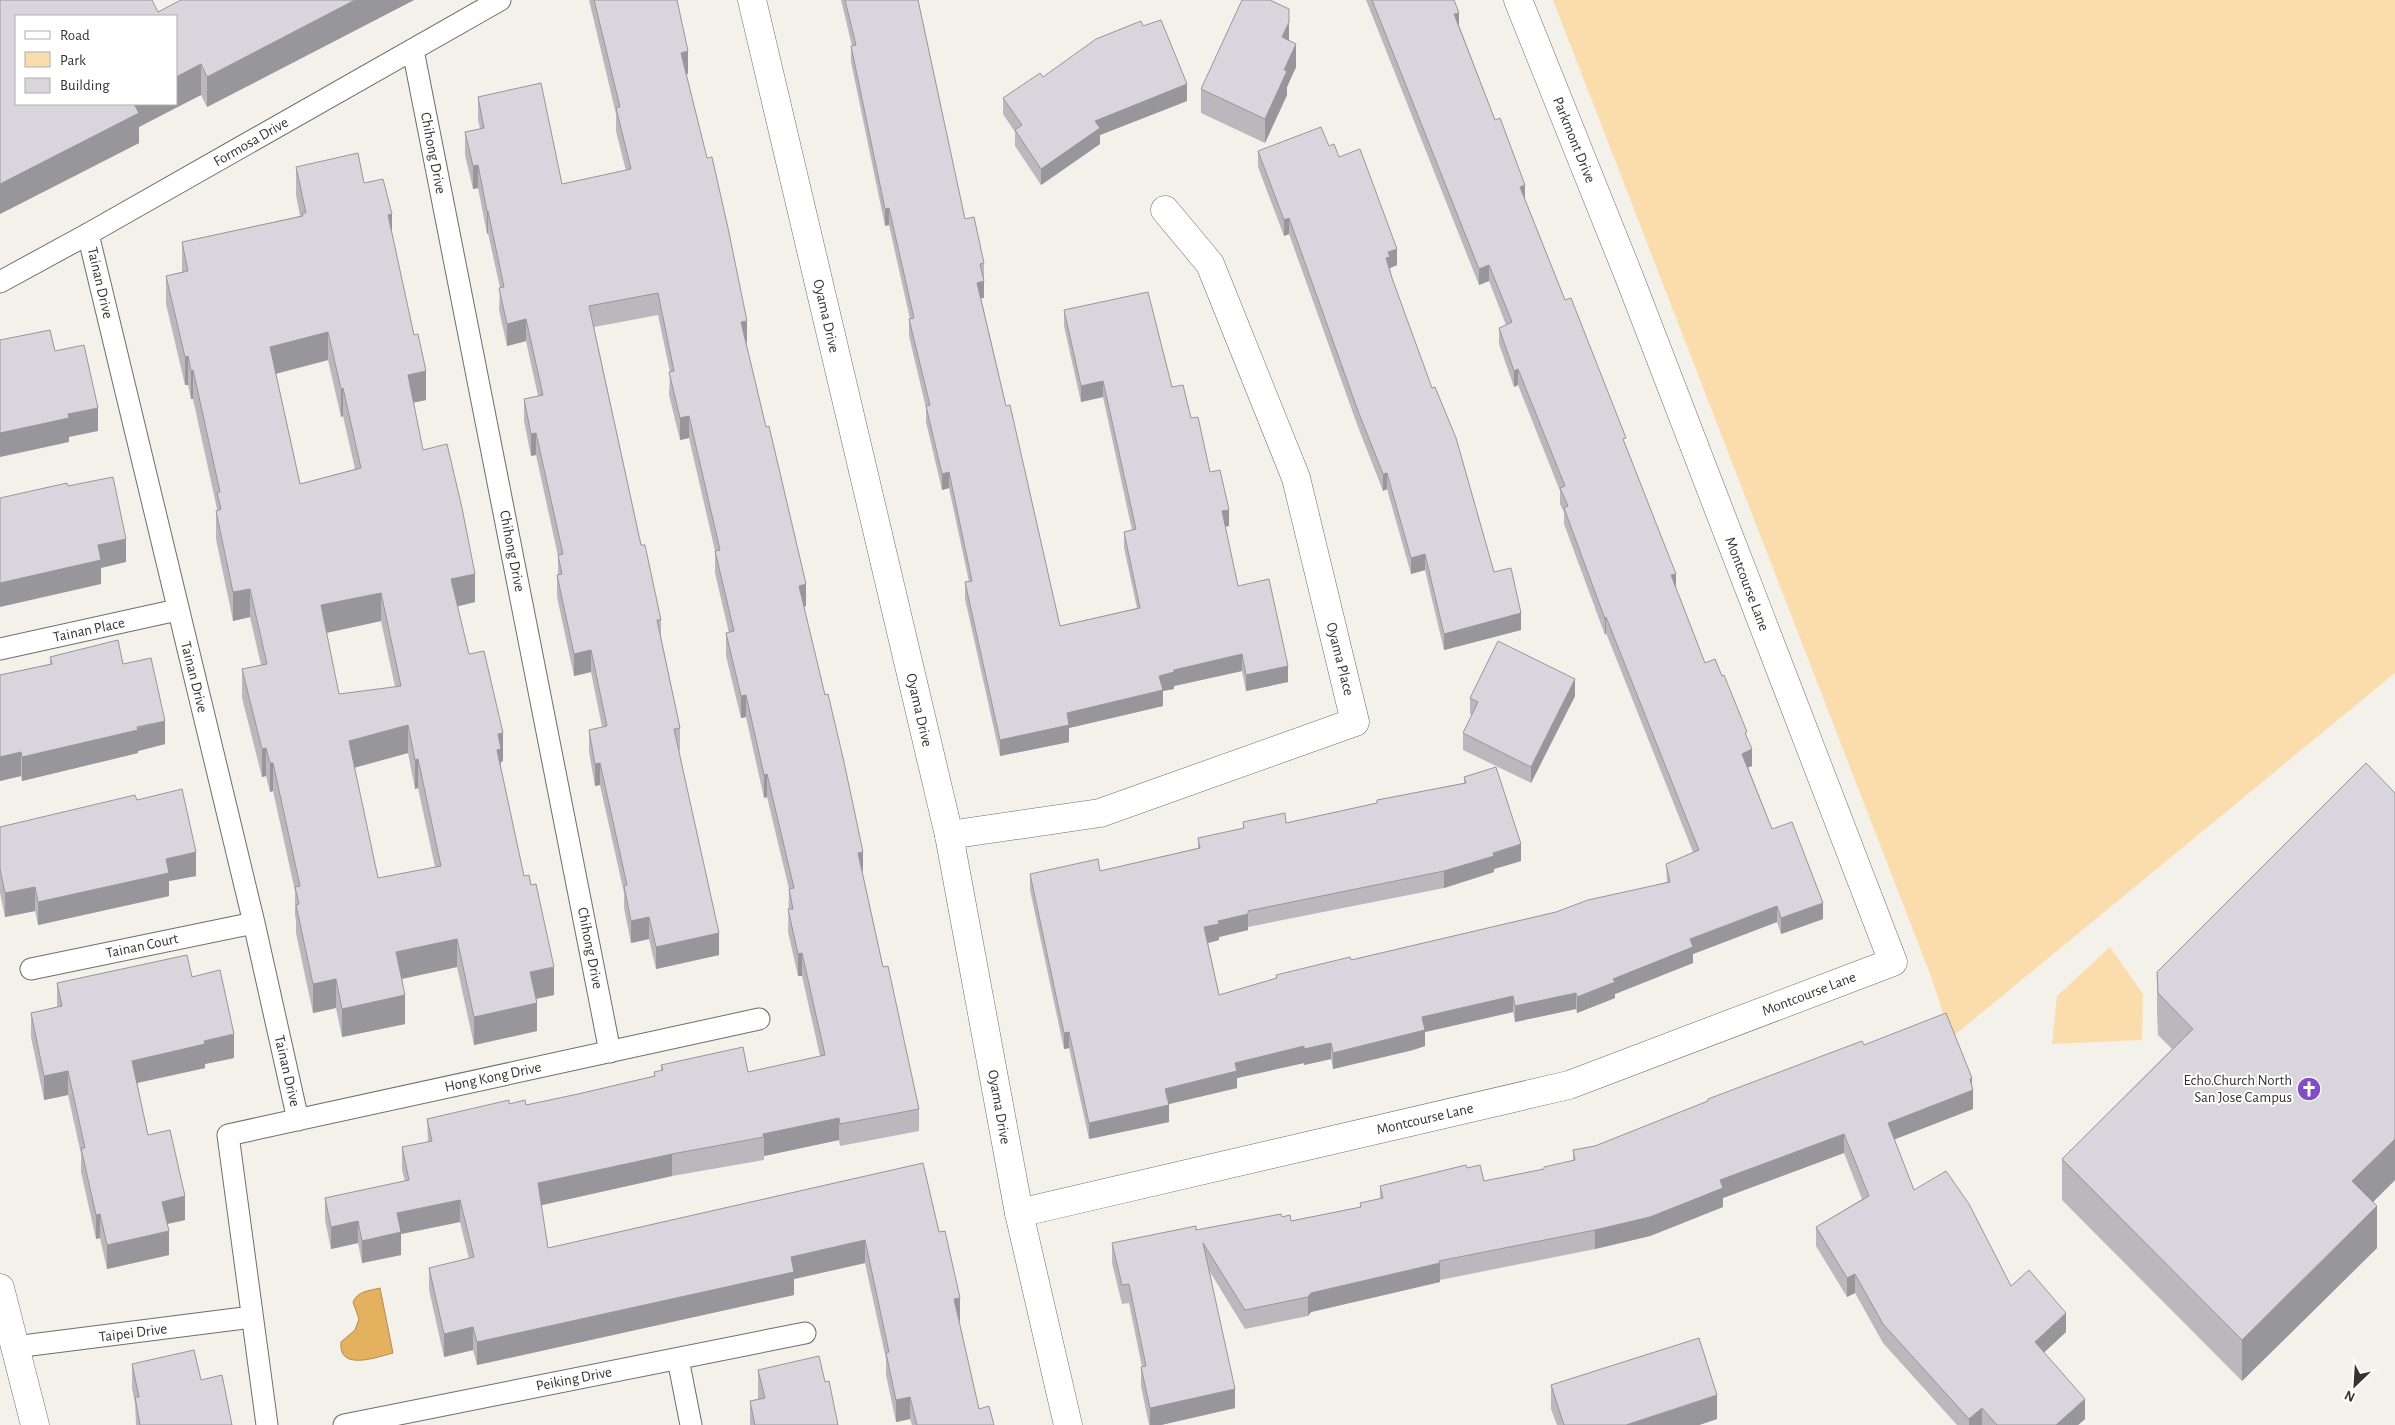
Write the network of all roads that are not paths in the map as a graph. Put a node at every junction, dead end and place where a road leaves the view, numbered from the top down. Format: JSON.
{"nodes":[{"id":1,"x":500,"y":0,"type":"edge"},
{"id":2,"x":752,"y":0,"type":"edge"},
{"id":3,"x":1518,"y":0,"type":"edge"},
{"id":4,"x":413,"y":50,"type":"junction"},
{"id":5,"x":1165,"y":210,"type":"dead end"},
{"id":6,"x":88,"y":234,"type":"junction"},
{"id":7,"x":1630,"y":279,"type":"joint"},
{"id":8,"x":0,"y":282,"type":"edge"},
{"id":9,"x":177,"y":610,"type":"junction"},
{"id":10,"x":0,"y":649,"type":"edge"},
{"id":11,"x":949,"y":836,"type":"junction"},
{"id":12,"x":254,"y":922,"type":"junction"},
{"id":13,"x":31,"y":969,"type":"dead end"},
{"id":14,"x":759,"y":1019,"type":"dead end"},
{"id":15,"x":610,"y":1052,"type":"junction"},
{"id":16,"x":298,"y":1120,"type":"junction"},
{"id":17,"x":1019,"y":1213,"type":"junction"},
{"id":18,"x":0,"y":1288,"type":"edge"},
{"id":19,"x":252,"y":1318,"type":"junction"},
{"id":20,"x":805,"y":1333,"type":"dead end"},
{"id":21,"x":15,"y":1347,"type":"junction"},
{"id":22,"x":678,"y":1359,"type":"junction"},
{"id":23,"x":371,"y":1422,"type":"edge"},
{"id":24,"x":35,"y":1425,"type":"edge"},
{"id":25,"x":267,"y":1425,"type":"edge"},
{"id":26,"x":344,"y":1425,"type":"edge"},
{"id":27,"x":691,"y":1425,"type":"edge"},
{"id":28,"x":1068,"y":1425,"type":"edge"}],
"edges":[{"from":1,"to":4,"type":"lane","name":"Formosa Drive"},
{"from":2,"to":11,"type":"street","name":"Oyama Drive"},
{"from":3,"to":7,"type":"street","name":"Parkmont Drive"},
{"from":4,"to":6,"type":"lane","name":"Formosa Drive"},
{"from":4,"to":15,"type":"lane","name":"Chihong Drive"},
{"from":5,"to":11,"type":"street","name":"Oyama Place"},
{"from":6,"to":8,"type":"lane","name":"Formosa Drive"},
{"from":6,"to":9,"type":"lane","name":"Tainan Drive"},
{"from":7,"to":17,"type":"street","name":"Montcourse Lane"},
{"from":9,"to":10,"type":"lane","name":"Tainan Place"},
{"from":9,"to":12,"type":"lane","name":"Tainan Drive"},
{"from":11,"to":17,"type":"street","name":"Oyama Drive"},
{"from":12,"to":13,"type":"lane","name":"Tainan Court"},
{"from":12,"to":16,"type":"lane","name":"Tainan Drive"},
{"from":14,"to":15,"type":"lane","name":"Hong Kong Drive"},
{"from":15,"to":16,"type":"lane","name":"Hong Kong Drive"},
{"from":16,"to":19,"type":"lane","name":"Hong Kong Drive"},
{"from":17,"to":28,"type":"street","name":"Oyama Drive"},
{"from":18,"to":21,"type":"street"},
{"from":19,"to":21,"type":"lane","name":"Taipei Drive"},
{"from":19,"to":25,"type":"lane"},
{"from":20,"to":22,"type":"lane","name":"Peiking Drive"},
{"from":21,"to":24,"type":"street"},
{"from":22,"to":23,"type":"lane","name":"Peiking Drive"},
{"from":22,"to":27,"type":"lane"},
{"from":23,"to":26,"type":"lane","name":"Peiking Drive"}]}
